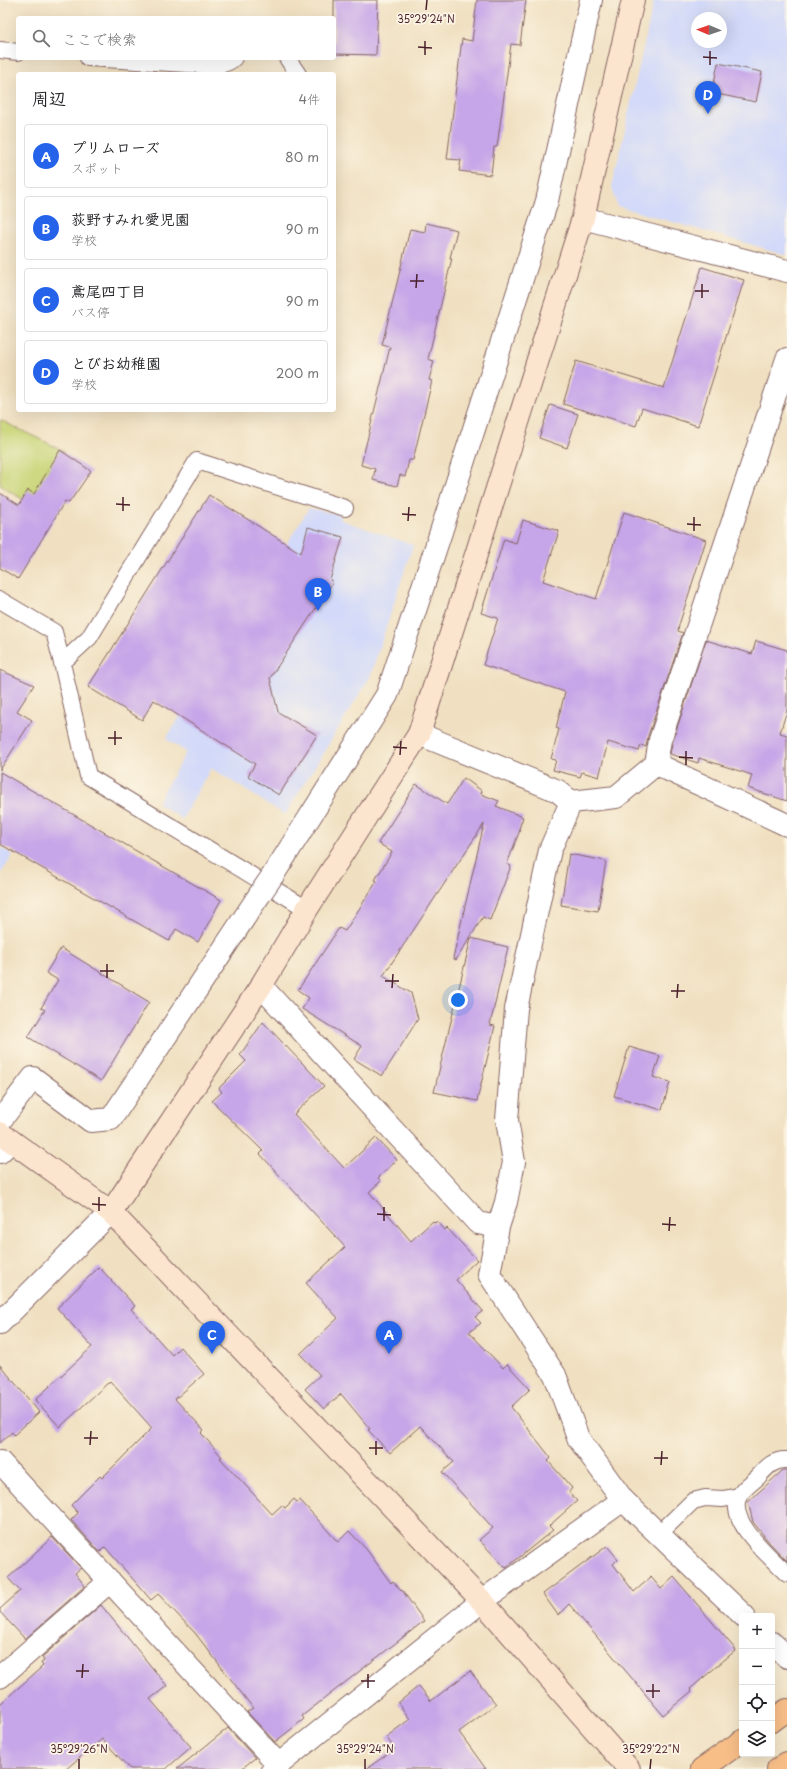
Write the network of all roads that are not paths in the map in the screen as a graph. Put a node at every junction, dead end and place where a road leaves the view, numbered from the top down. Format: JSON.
{"nodes":[{"id":1,"x":591,"y":0,"type":"edge"},
{"id":2,"x":633,"y":0,"type":"edge"},
{"id":3,"x":0,"y":50,"type":"edge"},
{"id":4,"x":16,"y":52,"type":"edge"},
{"id":5,"x":110,"y":60,"type":"edge"},
{"id":6,"x":288,"y":60,"type":"edge"},
{"id":7,"x":229,"y":64,"type":"edge"},
{"id":8,"x":208,"y":69,"type":"edge"},
{"id":9,"x":297,"y":72,"type":"edge"},
{"id":10,"x":584,"y":218,"type":"junction"},
{"id":11,"x":787,"y":271,"type":"edge"},
{"id":12,"x":787,"y":359,"type":"edge"},
{"id":13,"x":344,"y":508,"type":"dead end"},
{"id":14,"x":0,"y":600,"type":"edge"},
{"id":15,"x":62,"y":663,"type":"junction"},
{"id":16,"x":419,"y":734,"type":"junction"},
{"id":17,"x":656,"y":764,"type":"junction"},
{"id":18,"x":571,"y":802,"type":"junction"},
{"id":19,"x":787,"y":825,"type":"edge"},
{"id":20,"x":307,"y":909,"type":"junction"},
{"id":21,"x":261,"y":986,"type":"junction"},
{"id":22,"x":0,"y":1121,"type":"edge"},
{"id":23,"x":4,"y":1142,"type":"edge"},
{"id":24,"x":111,"y":1212,"type":"junction"},
{"id":25,"x":498,"y":1227,"type":"junction"},
{"id":26,"x":0,"y":1323,"type":"edge"},
{"id":27,"x":787,"y":1460,"type":"edge"},
{"id":28,"x":0,"y":1462,"type":"edge"},
{"id":29,"x":739,"y":1496,"type":"junction"},
{"id":30,"x":622,"y":1500,"type":"junction"},
{"id":31,"x":659,"y":1534,"type":"junction"},
{"id":32,"x":787,"y":1574,"type":"edge"},
{"id":33,"x":110,"y":1582,"type":"junction"},
{"id":34,"x":482,"y":1601,"type":"junction"},
{"id":35,"x":741,"y":1613,"type":"edge"},
{"id":36,"x":775,"y":1646,"type":"edge"},
{"id":37,"x":787,"y":1658,"type":"edge"},
{"id":38,"x":0,"y":1677,"type":"edge"},
{"id":39,"x":787,"y":1710,"type":"edge"},
{"id":40,"x":775,"y":1719,"type":"edge"},
{"id":41,"x":739,"y":1743,"type":"edge"},
{"id":42,"x":787,"y":1763,"type":"edge"},
{"id":43,"x":276,"y":1767,"type":"edge"},
{"id":44,"x":629,"y":1769,"type":"edge"},
{"id":45,"x":702,"y":1769,"type":"edge"},
{"id":46,"x":778,"y":1769,"type":"edge"}],
"edges":[{"from":1,"to":22,"type":"street","bridge":true},
{"from":2,"to":10,"type":"street"},
{"from":3,"to":4,"type":"lane"},
{"from":5,"to":8,"type":"lane"},
{"from":6,"to":9,"type":"lane"},
{"from":7,"to":8,"type":"lane"},
{"from":10,"to":11,"type":"street"},
{"from":10,"to":16,"type":"street"},
{"from":12,"to":17,"type":"street"},
{"from":13,"to":15,"type":"lane"},
{"from":14,"to":15,"type":"lane"},
{"from":15,"to":20,"type":"lane"},
{"from":16,"to":18,"type":"street"},
{"from":16,"to":20,"type":"street"},
{"from":17,"to":18,"type":"street"},
{"from":17,"to":19,"type":"street"},
{"from":18,"to":25,"type":"street"},
{"from":20,"to":21,"type":"street"},
{"from":21,"to":24,"type":"street"},
{"from":21,"to":25,"type":"street"},
{"from":23,"to":24,"type":"street"},
{"from":24,"to":26,"type":"street"},
{"from":24,"to":34,"type":"street"},
{"from":25,"to":30,"type":"street"},
{"from":27,"to":29,"type":"lane"},
{"from":28,"to":33,"type":"street"},
{"from":29,"to":31,"type":"lane"},
{"from":29,"to":32,"type":"lane"},
{"from":30,"to":31,"type":"street"},
{"from":30,"to":34,"type":"street"},
{"from":31,"to":35,"type":"street"},
{"from":33,"to":38,"type":"street"},
{"from":33,"to":43,"type":"street"},
{"from":34,"to":43,"type":"street"},
{"from":34,"to":44,"type":"street"},
{"from":36,"to":37,"type":"street"},
{"from":39,"to":40,"type":"highway"},
{"from":41,"to":45,"type":"highway"},
{"from":42,"to":46,"type":"highway"}]}
